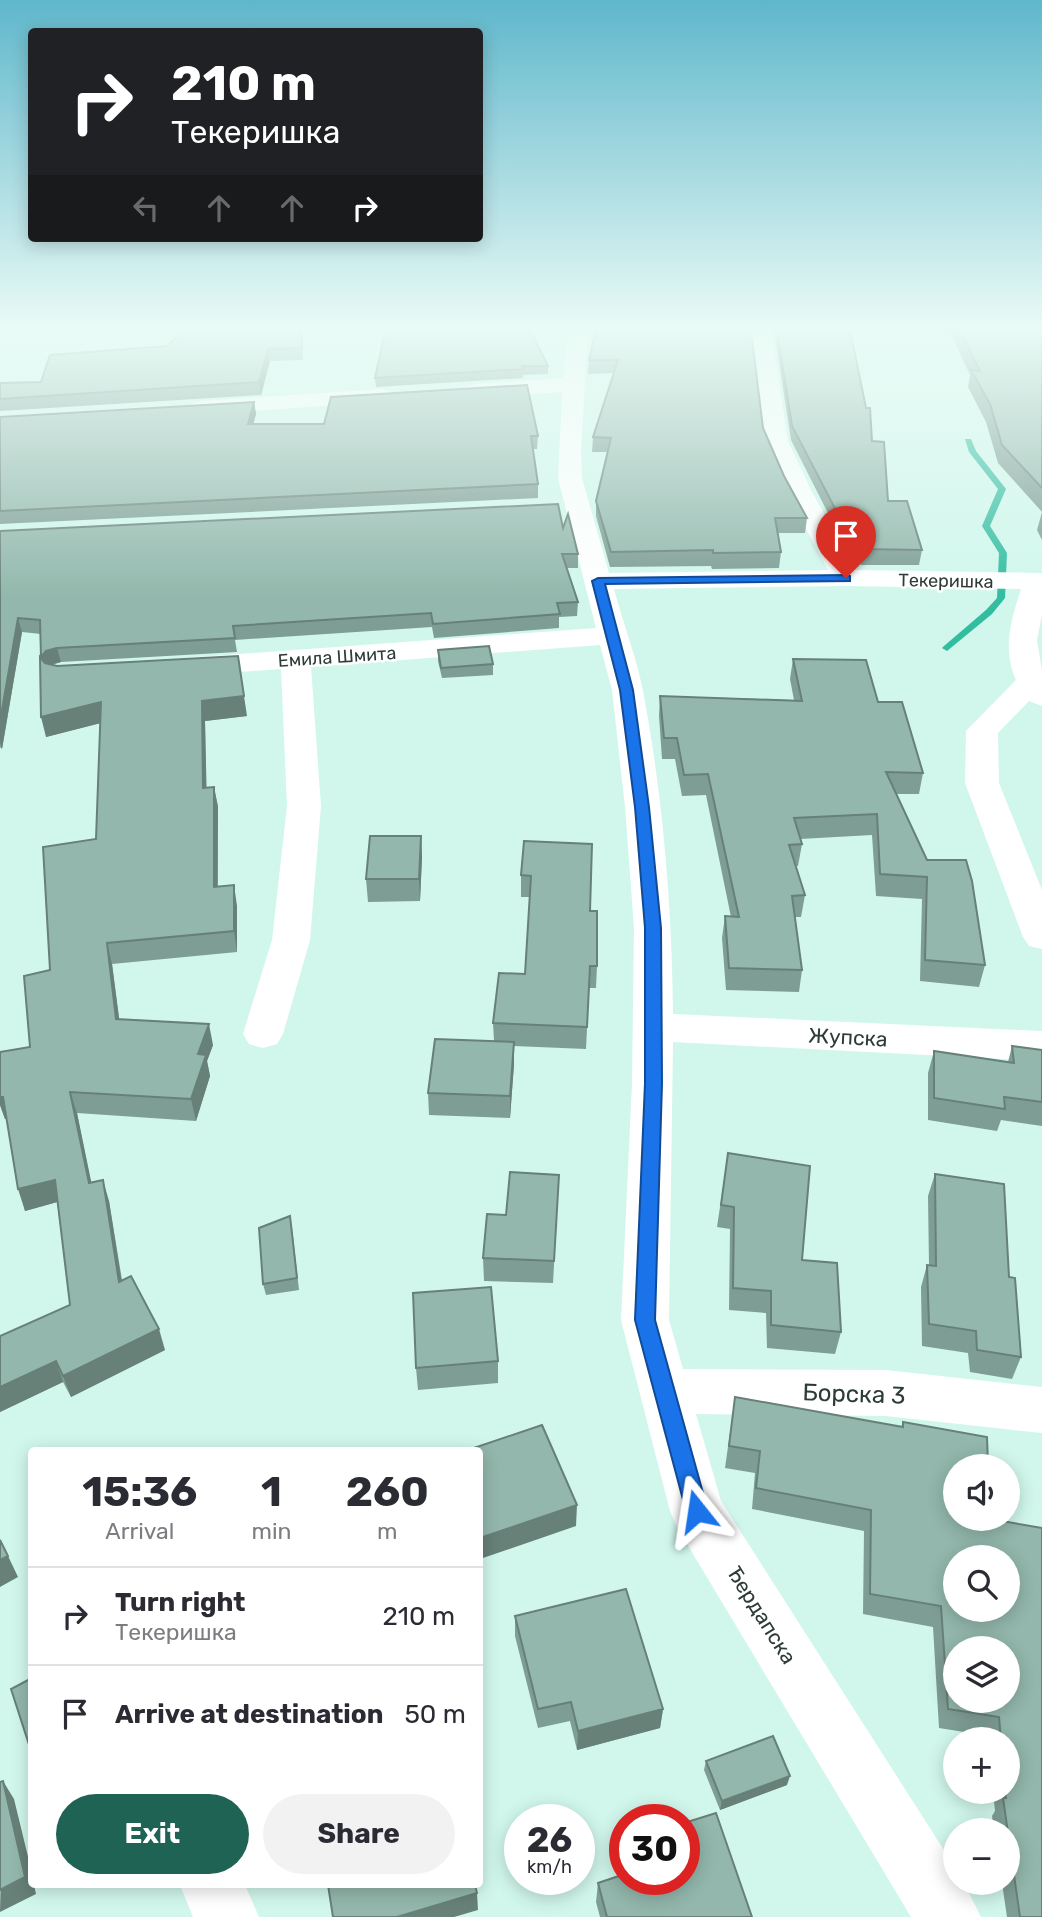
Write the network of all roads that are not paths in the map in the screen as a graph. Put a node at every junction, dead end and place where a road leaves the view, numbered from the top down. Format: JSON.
{"nodes":[{"id":1,"x":572,"y":419,"type":"edge"},
{"id":2,"x":773,"y":419,"type":"edge"},
{"id":3,"x":846,"y":578,"type":"junction"},
{"id":4,"x":598,"y":581,"type":"junction"},
{"id":5,"x":1034,"y":581,"type":"edge"},
{"id":6,"x":613,"y":635,"type":"junction"},
{"id":7,"x":296,"y":660,"type":"junction"},
{"id":8,"x":158,"y":668,"type":"edge"},
{"id":9,"x":1036,"y":690,"type":"edge"},
{"id":10,"x":1042,"y":937,"type":"edge"},
{"id":11,"x":653,"y":1027,"type":"junction"},
{"id":12,"x":263,"y":1034,"type":"dead end"},
{"id":13,"x":1042,"y":1046,"type":"edge"},
{"id":14,"x":664,"y":1391,"type":"junction"},
{"id":15,"x":1042,"y":1410,"type":"edge"},
{"id":16,"x":213,"y":1888,"type":"edge"},
{"id":17,"x":226,"y":1917,"type":"edge"},
{"id":18,"x":948,"y":1917,"type":"edge"}],
"edges":[{"from":1,"to":4,"type":"street","name":"Ђердапска"},
{"from":2,"to":3,"type":"street"},
{"from":3,"to":4,"type":"street","name":"Текеришка"},
{"from":3,"to":5,"type":"street","name":"Текеришка"},
{"from":4,"to":6,"type":"street","name":"Ђердапска"},
{"from":5,"to":9,"type":"street"},
{"from":6,"to":7,"type":"street","name":"Емила Шмита"},
{"from":6,"to":11,"type":"street","name":"Ђердапска"},
{"from":7,"to":8,"type":"street","name":"Емила Шмита"},
{"from":7,"to":12,"type":"street"},
{"from":9,"to":10,"type":"street"},
{"from":11,"to":13,"type":"street","name":"Жупска"},
{"from":11,"to":14,"type":"street","name":"Ђердапска"},
{"from":14,"to":15,"type":"street","name":"Борска 3"},
{"from":14,"to":18,"type":"street","name":"Ђердапска"},
{"from":16,"to":17,"type":"street"}]}
